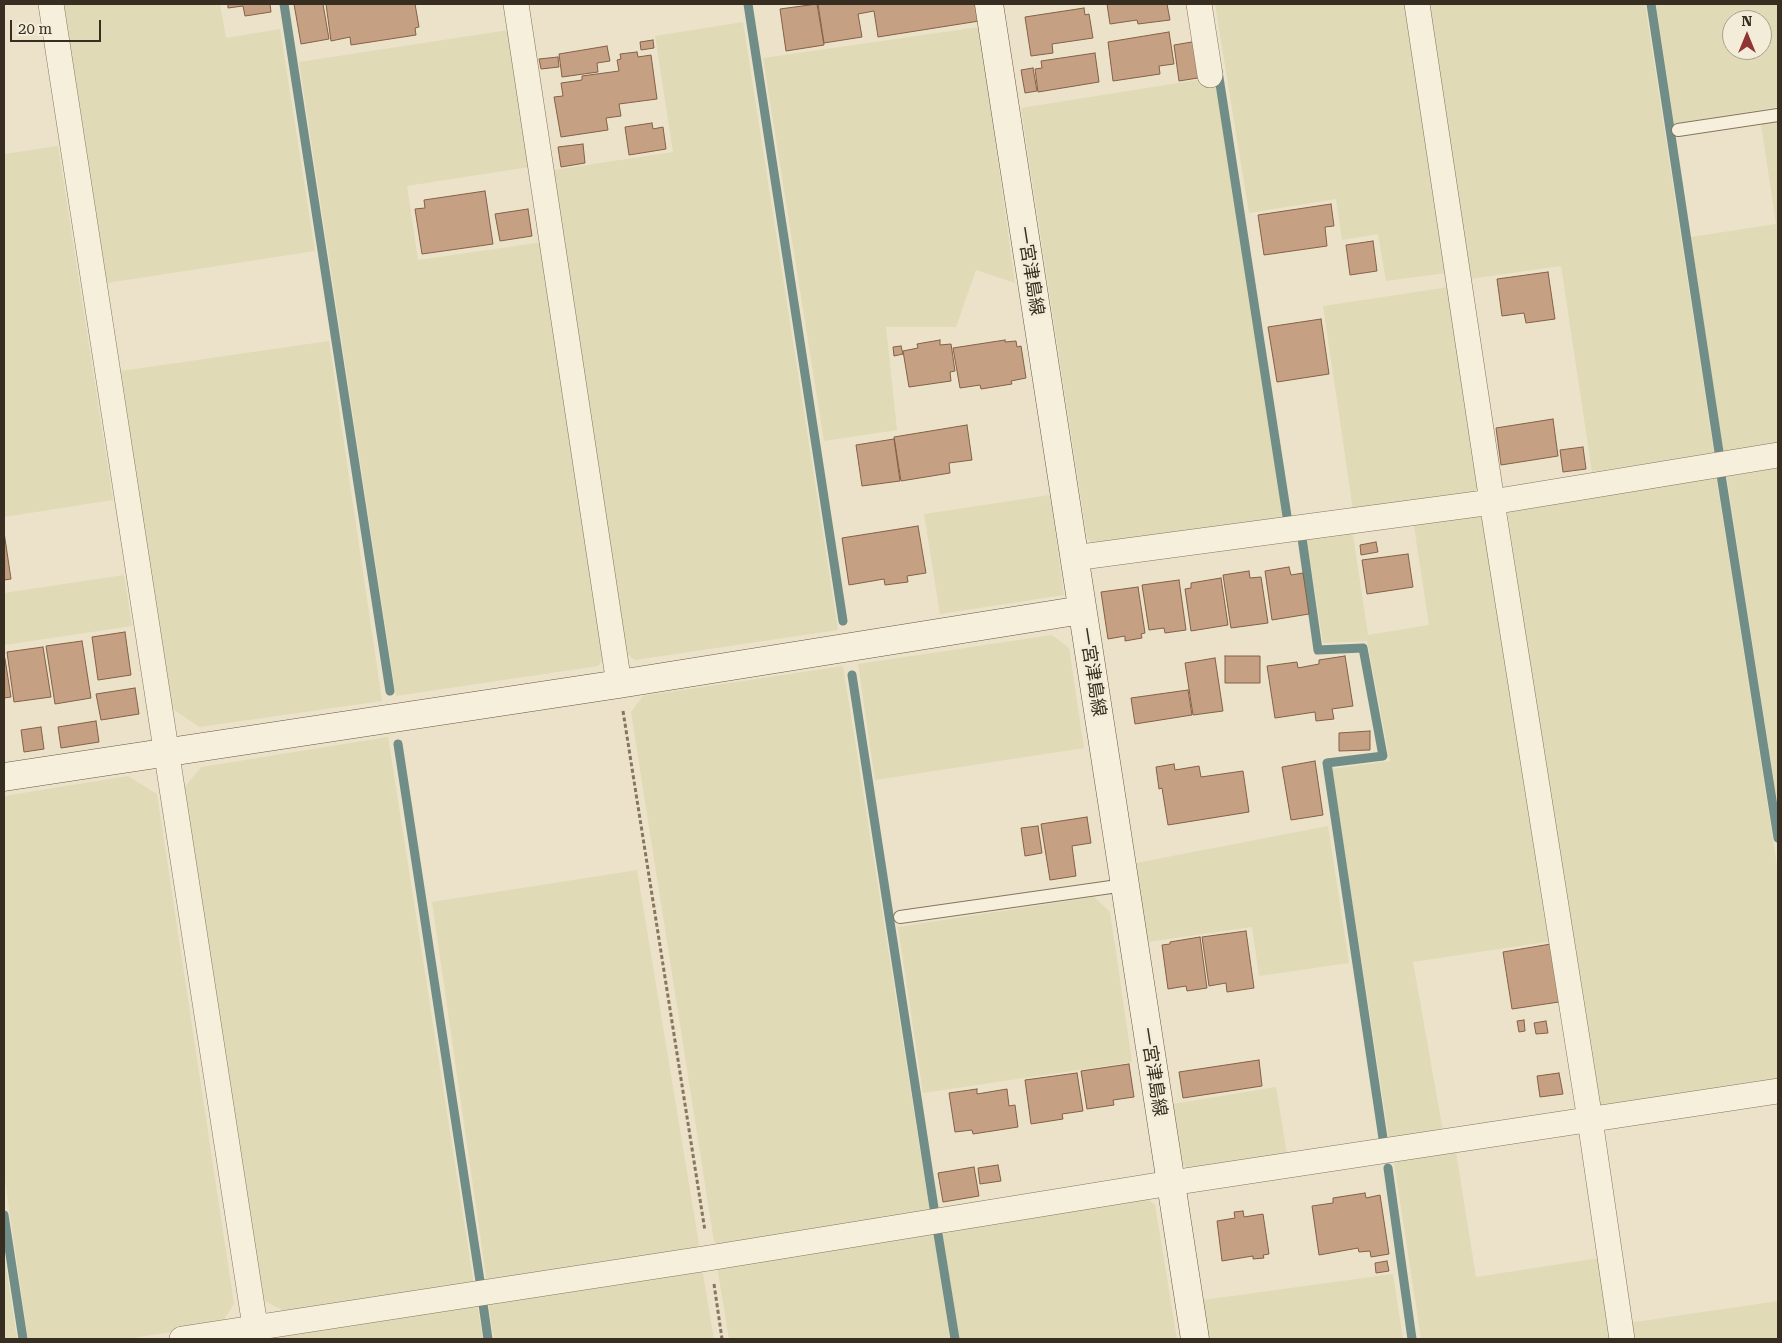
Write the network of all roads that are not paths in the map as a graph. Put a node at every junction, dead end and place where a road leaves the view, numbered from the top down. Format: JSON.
{"nodes":[{"id":1,"x":51,"y":4,"type":"edge"},
{"id":2,"x":516,"y":4,"type":"edge"},
{"id":3,"x":989,"y":4,"type":"edge"},
{"id":4,"x":1199,"y":4,"type":"edge"},
{"id":5,"x":1417,"y":4,"type":"edge"},
{"id":6,"x":1210,"y":75,"type":"dead end"},
{"id":7,"x":1778,"y":115,"type":"edge"},
{"id":8,"x":1678,"y":130,"type":"dead end"},
{"id":9,"x":1778,"y":455,"type":"edge"},
{"id":10,"x":1492,"y":502,"type":"junction"},
{"id":11,"x":1074,"y":558,"type":"junction"},
{"id":12,"x":1082,"y":610,"type":"junction"},
{"id":13,"x":619,"y":684,"type":"junction"},
{"id":14,"x":166,"y":753,"type":"junction"},
{"id":15,"x":4,"y":777,"type":"edge"},
{"id":16,"x":1125,"y":885,"type":"junction"},
{"id":17,"x":900,"y":917,"type":"dead end"},
{"id":18,"x":1778,"y":1091,"type":"edge"},
{"id":19,"x":1590,"y":1120,"type":"junction"},
{"id":20,"x":1171,"y":1183,"type":"junction"},
{"id":21,"x":256,"y":1333,"type":"edge"},
{"id":22,"x":182,"y":1339,"type":"edge"},
{"id":23,"x":1195,"y":1339,"type":"edge"},
{"id":24,"x":1622,"y":1339,"type":"edge"}],
"edges":[{"from":1,"to":14,"type":"street"},
{"from":2,"to":13,"type":"street"},
{"from":3,"to":11,"type":"main road","name":"一宮津島線"},
{"from":4,"to":6,"type":"street"},
{"from":5,"to":10,"type":"street"},
{"from":7,"to":8,"type":"lane"},
{"from":9,"to":10,"type":"street"},
{"from":10,"to":11,"type":"street"},
{"from":10,"to":19,"type":"street"},
{"from":11,"to":12,"type":"main road","name":"一宮津島線"},
{"from":12,"to":13,"type":"main road"},
{"from":12,"to":16,"type":"main road","name":"一宮津島線"},
{"from":13,"to":14,"type":"main road"},
{"from":14,"to":15,"type":"main road"},
{"from":14,"to":21,"type":"street"},
{"from":16,"to":17,"type":"lane"},
{"from":16,"to":20,"type":"main road","name":"一宮津島線"},
{"from":18,"to":19,"type":"street"},
{"from":19,"to":20,"type":"street"},
{"from":19,"to":24,"type":"street"},
{"from":20,"to":21,"type":"street"},
{"from":20,"to":23,"type":"main road","name":"一宮津島線"},
{"from":21,"to":22,"type":"street"}]}
